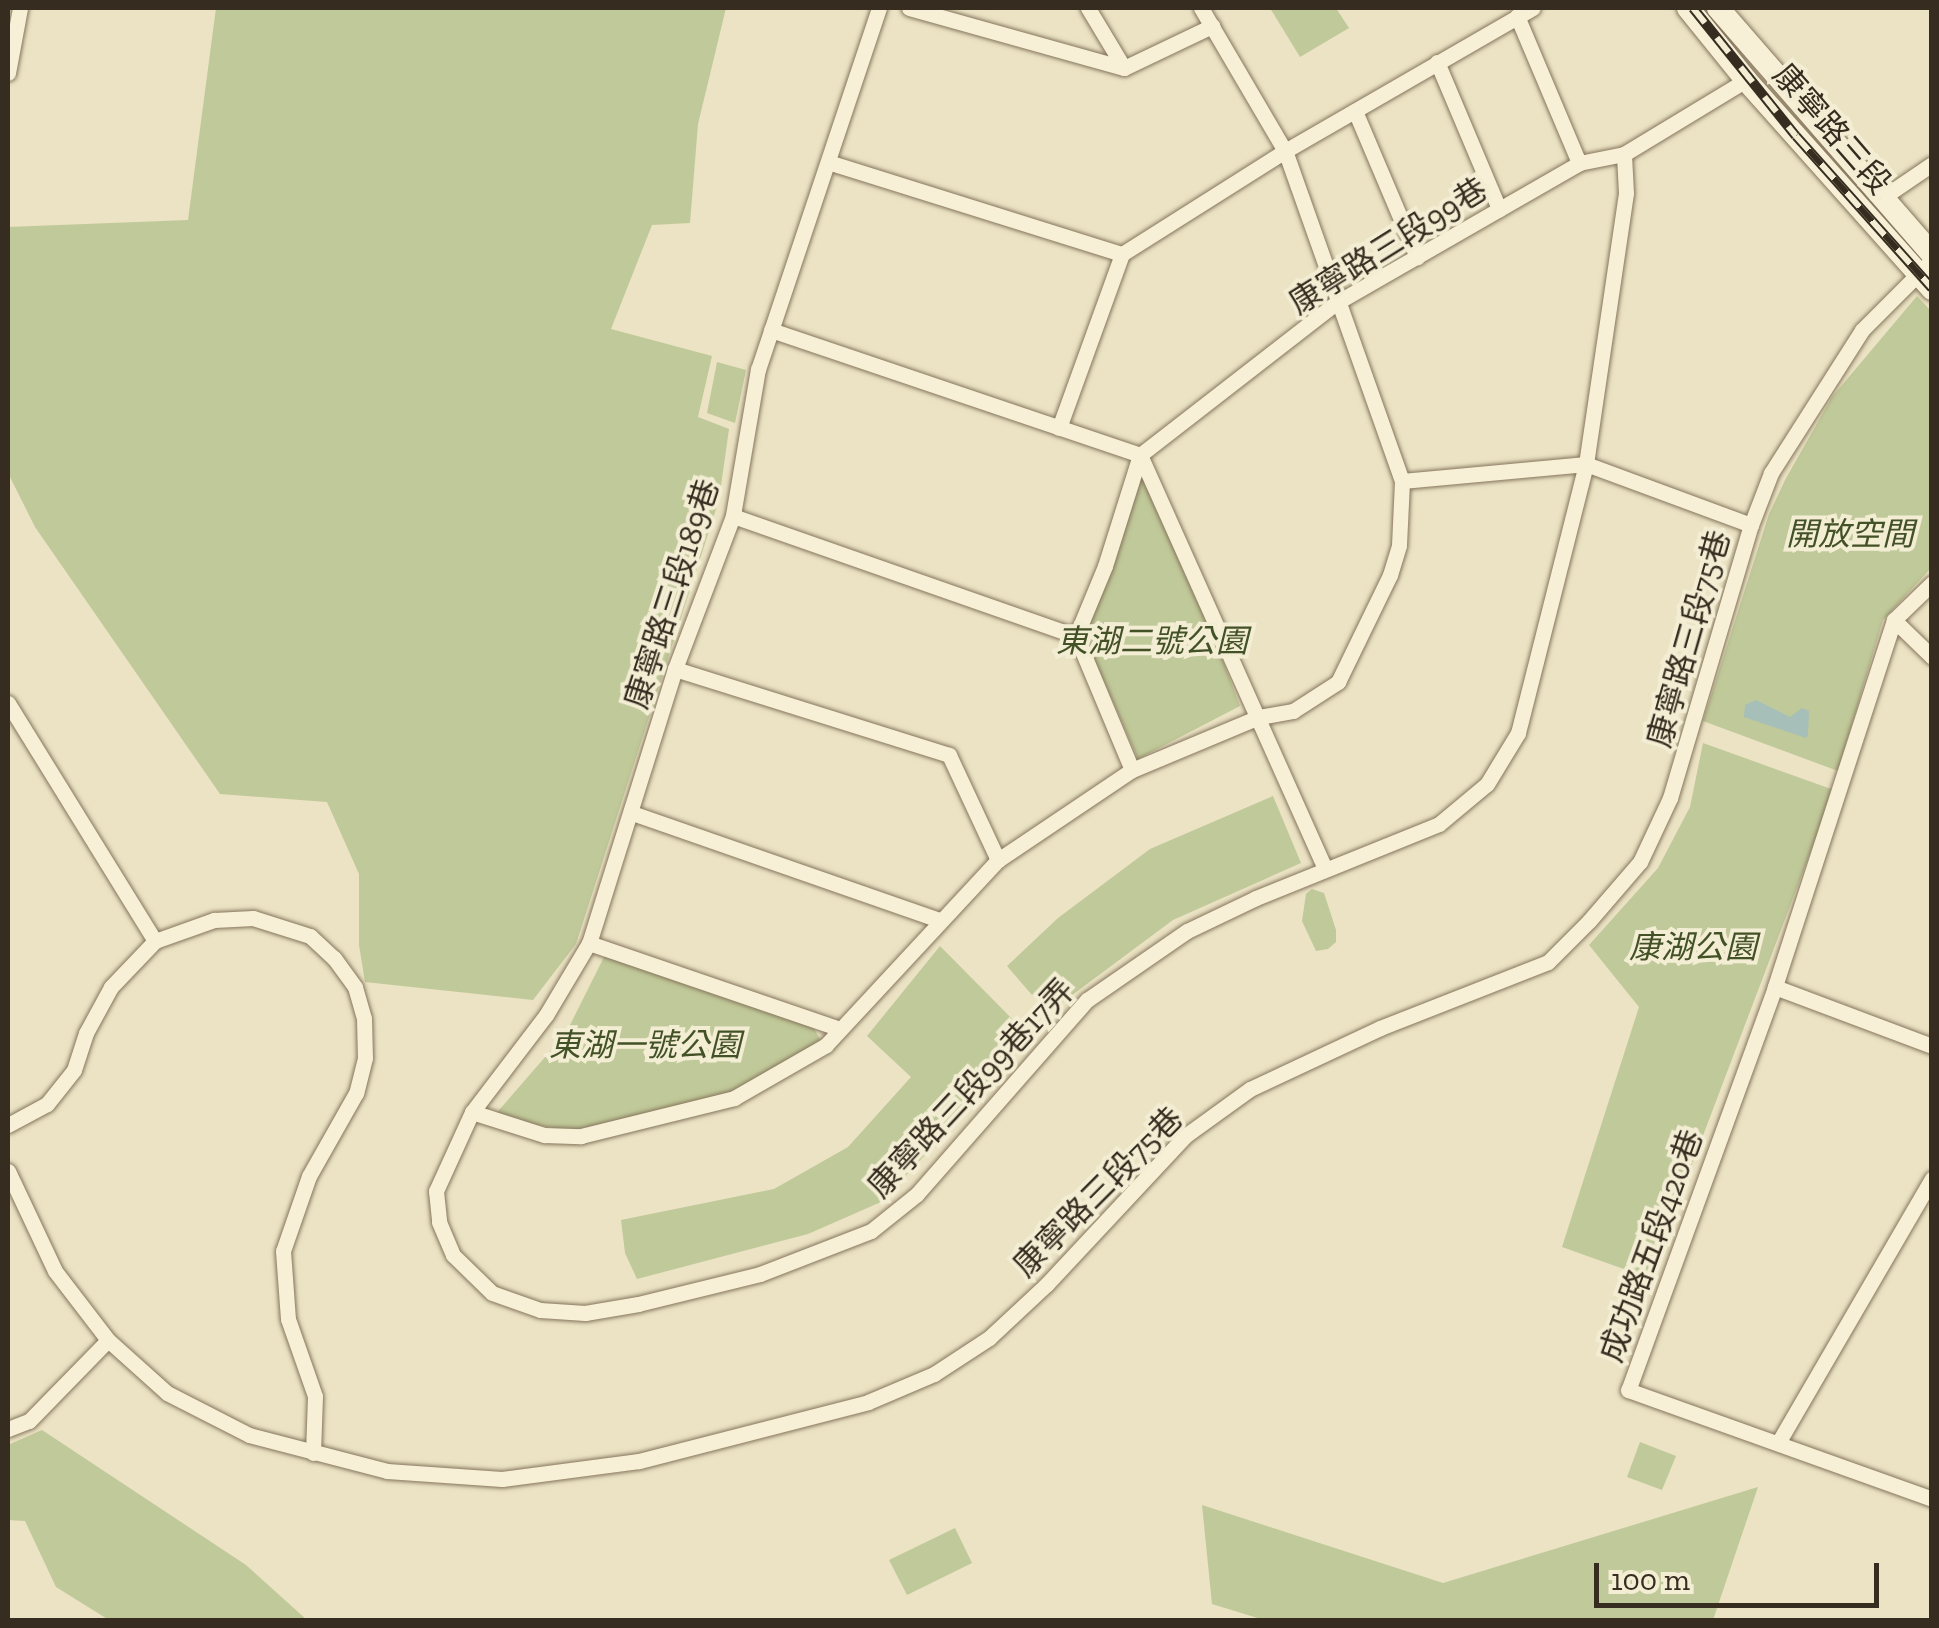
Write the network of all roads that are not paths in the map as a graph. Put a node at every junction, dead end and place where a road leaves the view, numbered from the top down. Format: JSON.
{"nodes":[{"id":1,"x":20,"y":8,"type":"edge"},
{"id":2,"x":879,"y":8,"type":"edge"},
{"id":3,"x":909,"y":8,"type":"edge"},
{"id":4,"x":1088,"y":8,"type":"edge"},
{"id":5,"x":1201,"y":8,"type":"edge"},
{"id":6,"x":1533,"y":8,"type":"edge"},
{"id":7,"x":1688,"y":8,"type":"edge"},
{"id":8,"x":1718,"y":8,"type":"edge"},
{"id":9,"x":1517,"y":16,"type":"junction"},
{"id":10,"x":1212,"y":26,"type":"junction"},
{"id":11,"x":1437,"y":62,"type":"junction"},
{"id":12,"x":1124,"y":68,"type":"junction"},
{"id":13,"x":8,"y":73,"type":"edge"},
{"id":14,"x":1746,"y":80,"type":"junction"},
{"id":15,"x":1355,"y":111,"type":"junction"},
{"id":16,"x":1285,"y":152,"type":"junction"},
{"id":17,"x":1624,"y":154,"type":"junction"},
{"id":18,"x":828,"y":162,"type":"junction"},
{"id":19,"x":1580,"y":164,"type":"junction"},
{"id":20,"x":1932,"y":164,"type":"edge"},
{"id":21,"x":1882,"y":198,"type":"junction"},
{"id":22,"x":1498,"y":209,"type":"junction"},
{"id":23,"x":1122,"y":254,"type":"junction"},
{"id":24,"x":1417,"y":257,"type":"junction"},
{"id":25,"x":1928,"y":269,"type":"edge"},
{"id":26,"x":1336,"y":303,"type":"junction"},
{"id":27,"x":771,"y":330,"type":"junction"},
{"id":28,"x":1059,"y":428,"type":"junction"},
{"id":29,"x":1140,"y":454,"type":"junction"},
{"id":30,"x":1586,"y":464,"type":"junction"},
{"id":31,"x":1402,"y":481,"type":"junction"},
{"id":32,"x":732,"y":516,"type":"junction"},
{"id":33,"x":1751,"y":525,"type":"junction"},
{"id":34,"x":1932,"y":583,"type":"edge"},
{"id":35,"x":1894,"y":620,"type":"junction"},
{"id":36,"x":1076,"y":636,"type":"junction"},
{"id":37,"x":1932,"y":657,"type":"edge"},
{"id":38,"x":675,"y":668,"type":"junction"},
{"id":39,"x":8,"y":703,"type":"edge"},
{"id":40,"x":1259,"y":717,"type":"junction"},
{"id":41,"x":1132,"y":770,"type":"junction"},
{"id":42,"x":632,"y":813,"type":"junction"},
{"id":43,"x":998,"y":860,"type":"junction"},
{"id":44,"x":1325,"y":870,"type":"junction"},
{"id":45,"x":939,"y":920,"type":"junction"},
{"id":46,"x":155,"y":941,"type":"junction"},
{"id":47,"x":589,"y":942,"type":"junction"},
{"id":48,"x":1775,"y":987,"type":"junction"},
{"id":49,"x":840,"y":1030,"type":"junction"},
{"id":50,"x":1932,"y":1046,"type":"edge"},
{"id":51,"x":472,"y":1112,"type":"junction"},
{"id":52,"x":8,"y":1125,"type":"edge"},
{"id":53,"x":8,"y":1171,"type":"edge"},
{"id":54,"x":1932,"y":1178,"type":"edge"},
{"id":55,"x":108,"y":1340,"type":"junction"},
{"id":56,"x":8,"y":1429,"type":"edge"},
{"id":57,"x":1778,"y":1443,"type":"junction"},
{"id":58,"x":313,"y":1453,"type":"junction"},
{"id":59,"x":1932,"y":1498,"type":"edge"}],
"edges":[{"from":1,"to":13,"type":"street"},
{"from":2,"to":18,"type":"street","name":"康寧路三段189巷"},
{"from":3,"to":12,"type":"street"},
{"from":4,"to":12,"type":"street"},
{"from":5,"to":10,"type":"street"},
{"from":6,"to":9,"type":"street"},
{"from":7,"to":14,"type":"main road","name":"康寧路三段"},
{"from":8,"to":21,"type":"main road","name":"康寧路三段"},
{"from":9,"to":11,"type":"street"},
{"from":9,"to":19,"type":"street"},
{"from":10,"to":12,"type":"street"},
{"from":10,"to":16,"type":"street"},
{"from":11,"to":15,"type":"street"},
{"from":11,"to":22,"type":"street"},
{"from":14,"to":17,"type":"street","name":"康寧路三段99巷"},
{"from":14,"to":25,"type":"main road","name":"康寧路三段"},
{"from":15,"to":16,"type":"street"},
{"from":15,"to":24,"type":"street"},
{"from":16,"to":23,"type":"street"},
{"from":16,"to":26,"type":"street"},
{"from":17,"to":19,"type":"street","name":"康寧路三段99巷"},
{"from":17,"to":30,"type":"street"},
{"from":18,"to":23,"type":"street"},
{"from":18,"to":27,"type":"street","name":"康寧路三段189巷"},
{"from":19,"to":22,"type":"street","name":"康寧路三段99巷"},
{"from":20,"to":21,"type":"street"},
{"from":21,"to":25,"type":"main road","name":"康寧路三段"},
{"from":22,"to":24,"type":"street","name":"康寧路三段99巷"},
{"from":23,"to":28,"type":"street"},
{"from":24,"to":26,"type":"street","name":"康寧路三段99巷"},
{"from":25,"to":33,"type":"street","name":"康寧路三段75巷"},
{"from":26,"to":29,"type":"street","name":"康寧路三段99巷"},
{"from":26,"to":31,"type":"street"},
{"from":27,"to":28,"type":"street"},
{"from":27,"to":32,"type":"street","name":"康寧路三段189巷"},
{"from":28,"to":29,"type":"street"},
{"from":29,"to":36,"type":"street"},
{"from":29,"to":40,"type":"street"},
{"from":30,"to":31,"type":"street"},
{"from":30,"to":33,"type":"street"},
{"from":30,"to":44,"type":"street","name":"康寧路三段99巷17弄"},
{"from":31,"to":40,"type":"street"},
{"from":32,"to":36,"type":"street"},
{"from":32,"to":38,"type":"street","name":"康寧路三段189巷"},
{"from":33,"to":58,"type":"street","name":"康寧路三段75巷"},
{"from":34,"to":35,"type":"street"},
{"from":35,"to":37,"type":"street"},
{"from":35,"to":48,"type":"street"},
{"from":36,"to":41,"type":"street"},
{"from":38,"to":42,"type":"street","name":"康寧路三段189巷"},
{"from":38,"to":43,"type":"street"},
{"from":39,"to":46,"type":"street"},
{"from":40,"to":41,"type":"street"},
{"from":40,"to":44,"type":"street"},
{"from":41,"to":43,"type":"street"},
{"from":42,"to":45,"type":"street"},
{"from":42,"to":47,"type":"street","name":"康寧路三段189巷"},
{"from":43,"to":45,"type":"street"},
{"from":44,"to":51,"type":"street","name":"康寧路三段99巷17弄"},
{"from":45,"to":49,"type":"street"},
{"from":46,"to":52,"type":"street"},
{"from":46,"to":58,"type":"street"},
{"from":47,"to":49,"type":"street"},
{"from":47,"to":51,"type":"street","name":"康寧路三段189巷"},
{"from":48,"to":50,"type":"street"},
{"from":48,"to":57,"type":"street","name":"成功路五段420巷"},
{"from":49,"to":51,"type":"street"},
{"from":53,"to":55,"type":"street","name":"康寧路三段75巷"},
{"from":54,"to":57,"type":"street"},
{"from":55,"to":56,"type":"street"},
{"from":55,"to":58,"type":"street","name":"康寧路三段75巷"},
{"from":57,"to":59,"type":"street","name":"成功路五段420巷"}]}
